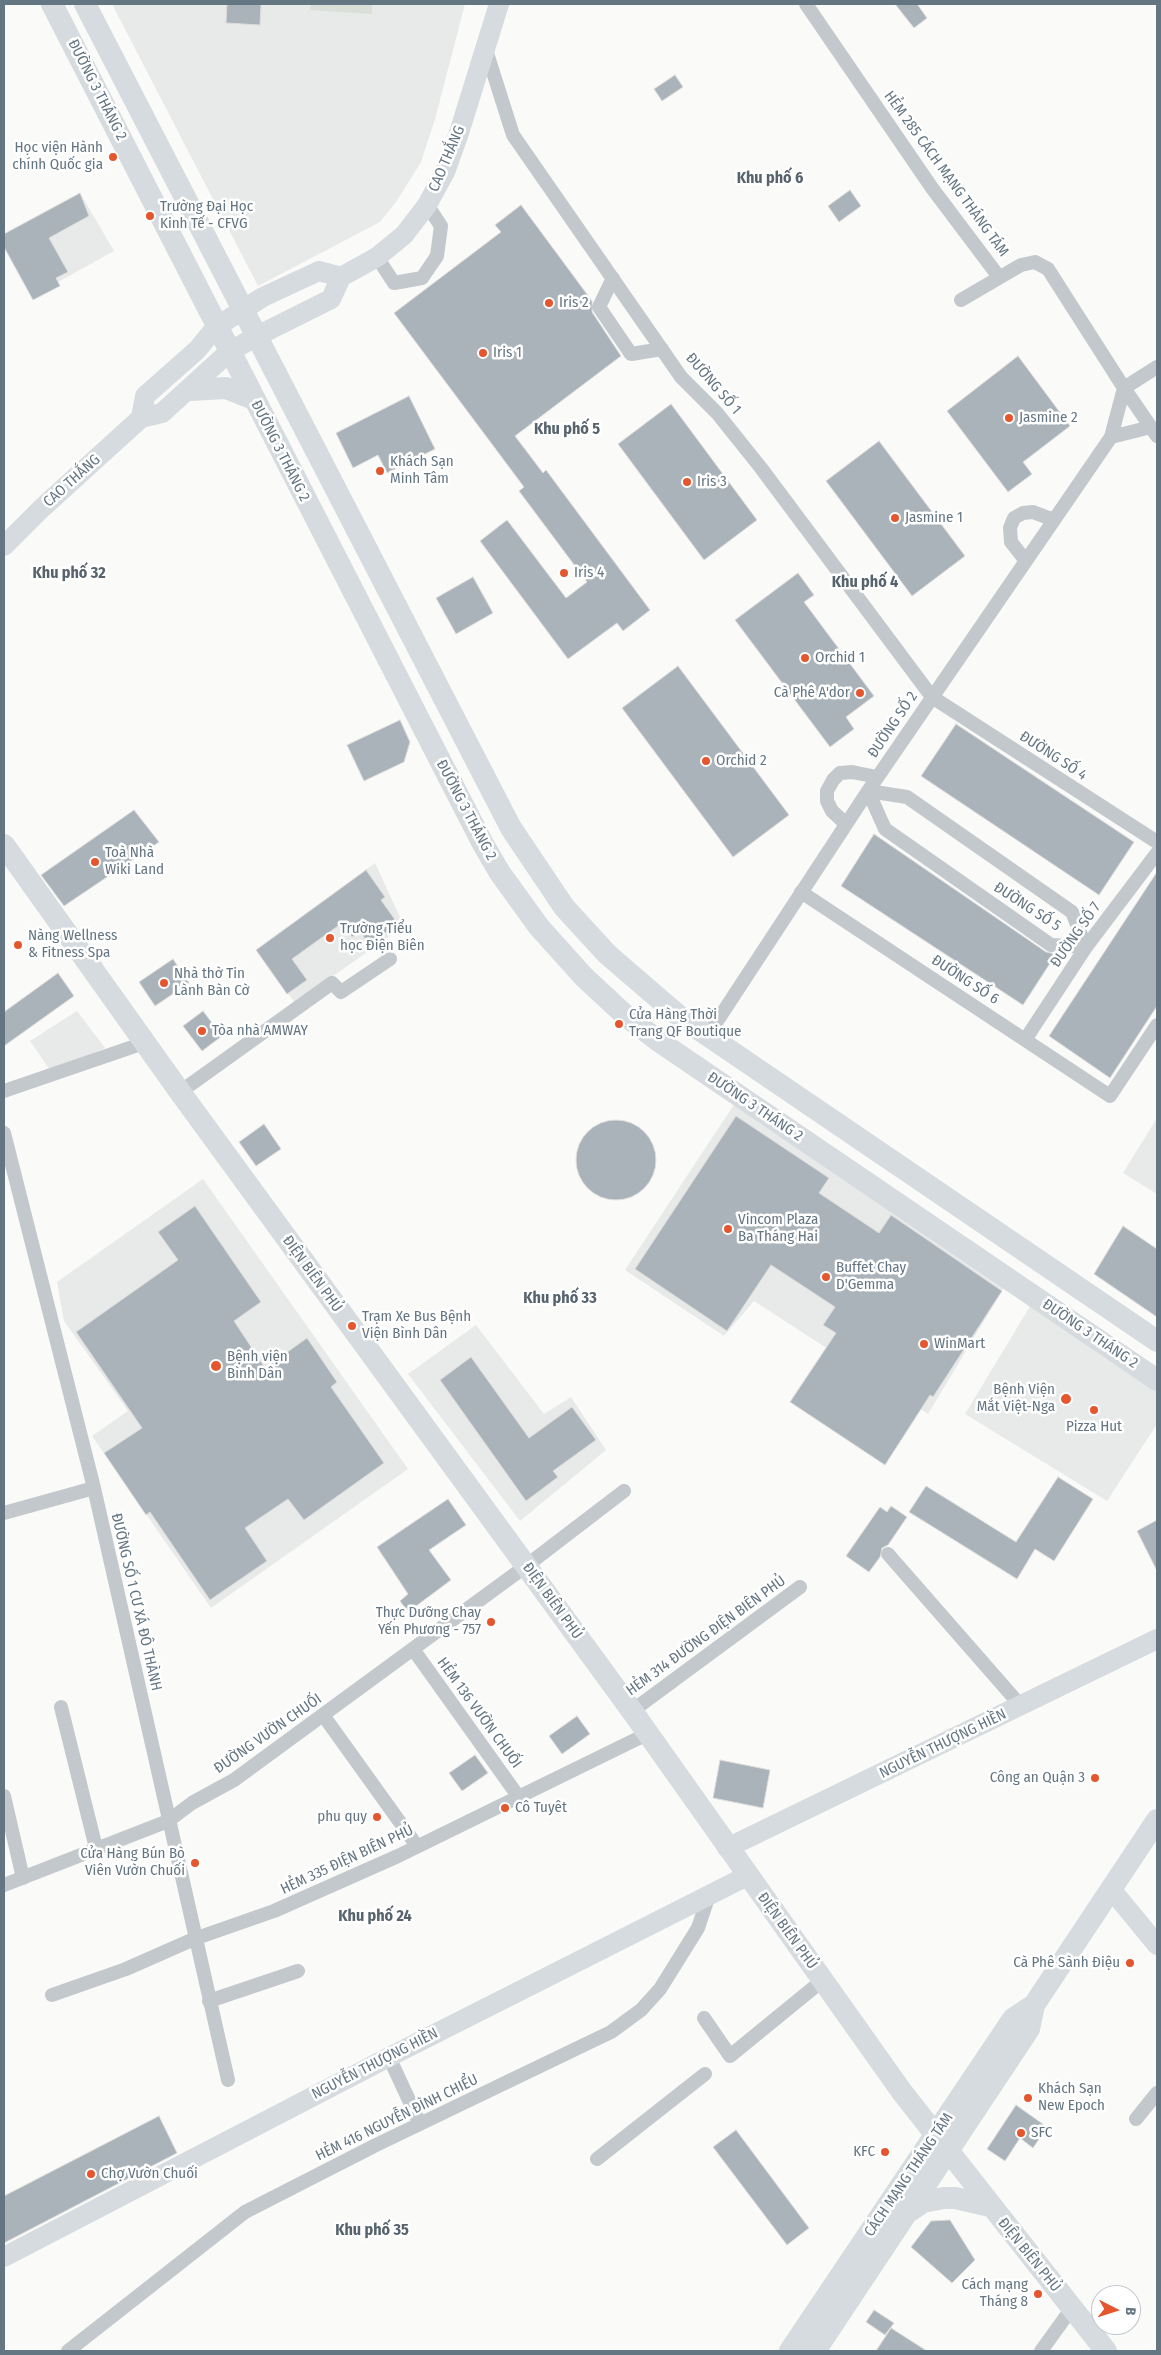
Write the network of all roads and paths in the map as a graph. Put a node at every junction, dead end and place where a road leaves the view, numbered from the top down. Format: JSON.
{"nodes":[{"id":1,"x":52,"y":4,"type":"edge"},
{"id":2,"x":85,"y":4,"type":"edge"},
{"id":3,"x":499,"y":4,"type":"edge"},
{"id":4,"x":806,"y":4,"type":"edge"},
{"id":5,"x":486,"y":50,"type":"junction"},
{"id":6,"x":427,"y":205,"type":"junction"},
{"id":7,"x":378,"y":257,"type":"junction"},
{"id":8,"x":1000,"y":276,"type":"junction"},
{"id":9,"x":340,"y":277,"type":"junction"},
{"id":10,"x":613,"y":278,"type":"junction"},
{"id":11,"x":961,"y":300,"type":"dead end"},
{"id":12,"x":244,"y":309,"type":"junction"},
{"id":13,"x":216,"y":327,"type":"junction"},
{"id":14,"x":257,"y":336,"type":"junction"},
{"id":15,"x":662,"y":349,"type":"junction"},
{"id":16,"x":230,"y":352,"type":"junction"},
{"id":17,"x":1157,"y":367,"type":"edge"},
{"id":18,"x":1124,"y":388,"type":"junction"},
{"id":19,"x":189,"y":390,"type":"junction"},
{"id":20,"x":254,"y":399,"type":"junction"},
{"id":21,"x":141,"y":418,"type":"junction"},
{"id":22,"x":1154,"y":432,"type":"edge"},
{"id":23,"x":1111,"y":438,"type":"junction"},
{"id":24,"x":1054,"y":520,"type":"junction"},
{"id":25,"x":4,"y":546,"type":"edge"},
{"id":26,"x":1026,"y":561,"type":"junction"},
{"id":27,"x":932,"y":697,"type":"junction"},
{"id":28,"x":877,"y":777,"type":"junction"},
{"id":29,"x":868,"y":791,"type":"junction"},
{"id":30,"x":846,"y":824,"type":"junction"},
{"id":31,"x":1157,"y":842,"type":"edge"},
{"id":32,"x":4,"y":845,"type":"edge"},
{"id":33,"x":1157,"y":853,"type":"edge"},
{"id":34,"x":801,"y":892,"type":"junction"},
{"id":35,"x":1086,"y":947,"type":"junction"},
{"id":36,"x":390,"y":959,"type":"dead end"},
{"id":37,"x":1157,"y":1025,"type":"edge"},
{"id":38,"x":708,"y":1035,"type":"junction"},
{"id":39,"x":1025,"y":1040,"type":"junction"},
{"id":40,"x":144,"y":1042,"type":"junction"},
{"id":41,"x":4,"y":1091,"type":"edge"},
{"id":42,"x":180,"y":1092,"type":"junction"},
{"id":43,"x":4,"y":1133,"type":"edge"},
{"id":44,"x":1157,"y":1341,"type":"edge"},
{"id":45,"x":1157,"y":1380,"type":"edge"},
{"id":46,"x":94,"y":1488,"type":"junction"},
{"id":47,"x":624,"y":1491,"type":"dead end"},
{"id":48,"x":4,"y":1513,"type":"edge"},
{"id":49,"x":888,"y":1554,"type":"dead end"},
{"id":50,"x":526,"y":1566,"type":"junction"},
{"id":51,"x":800,"y":1587,"type":"dead end"},
{"id":52,"x":1157,"y":1639,"type":"edge"},
{"id":53,"x":413,"y":1649,"type":"junction"},
{"id":54,"x":1021,"y":1706,"type":"junction"},
{"id":55,"x":61,"y":1707,"type":"dead end"},
{"id":56,"x":632,"y":1711,"type":"junction"},
{"id":57,"x":322,"y":1715,"type":"junction"},
{"id":58,"x":647,"y":1734,"type":"junction"},
{"id":59,"x":4,"y":1796,"type":"edge"},
{"id":60,"x":518,"y":1796,"type":"junction"},
{"id":61,"x":1157,"y":1820,"type":"edge"},
{"id":62,"x":168,"y":1821,"type":"junction"},
{"id":63,"x":416,"y":1846,"type":"junction"},
{"id":64,"x":96,"y":1848,"type":"junction"},
{"id":65,"x":727,"y":1848,"type":"junction"},
{"id":66,"x":747,"y":1876,"type":"junction"},
{"id":67,"x":23,"y":1878,"type":"junction"},
{"id":68,"x":4,"y":1885,"type":"edge"},
{"id":69,"x":1111,"y":1889,"type":"junction"},
{"id":70,"x":709,"y":1895,"type":"junction"},
{"id":71,"x":194,"y":1938,"type":"junction"},
{"id":72,"x":1157,"y":1945,"type":"edge"},
{"id":73,"x":298,"y":1971,"type":"dead end"},
{"id":74,"x":823,"y":1980,"type":"junction"},
{"id":75,"x":52,"y":1995,"type":"dead end"},
{"id":76,"x":209,"y":2001,"type":"junction"},
{"id":77,"x":704,"y":2018,"type":"dead end"},
{"id":78,"x":389,"y":2056,"type":"junction"},
{"id":79,"x":705,"y":2074,"type":"dead end"},
{"id":80,"x":228,"y":2080,"type":"dead end"},
{"id":81,"x":1157,"y":2093,"type":"edge"},
{"id":82,"x":1136,"y":2119,"type":"dead end"},
{"id":83,"x":420,"y":2124,"type":"junction"},
{"id":84,"x":942,"y":2145,"type":"junction"},
{"id":85,"x":597,"y":2159,"type":"dead end"},
{"id":86,"x":990,"y":2206,"type":"junction"},
{"id":87,"x":907,"y":2214,"type":"junction"},
{"id":88,"x":4,"y":2257,"type":"edge"},
{"id":89,"x":1072,"y":2308,"type":"junction"},
{"id":90,"x":68,"y":2351,"type":"edge"},
{"id":91,"x":790,"y":2351,"type":"edge"},
{"id":92,"x":815,"y":2351,"type":"edge"},
{"id":93,"x":1041,"y":2351,"type":"edge"},
{"id":94,"x":1106,"y":2351,"type":"edge"}],
"edges":[{"from":1,"to":13,"type":"main road","name":"ĐƯỜNG 3 THÁNG 2"},
{"from":2,"to":12,"type":"main road","name":"ĐƯỜNG 3 THÁNG 2"},
{"from":3,"to":5,"type":"street","name":"CAO THẮNG"},
{"from":4,"to":8,"type":"street","name":"HẺM 285 CÁCH MẠNG THÁNG TÁM"},
{"from":5,"to":6,"type":"street","name":"CAO THẮNG"},
{"from":5,"to":10,"type":"street","name":"ĐƯỜNG SỐ 1"},
{"from":6,"to":7,"type":"street","name":"CAO THẮNG"},
{"from":6,"to":7,"type":"street"},
{"from":7,"to":9,"type":"street","name":"CAO THẮNG"},
{"from":8,"to":11,"type":"street"},
{"from":8,"to":18,"type":"street","name":"HẺM 285 CÁCH MẠNG THÁNG TÁM"},
{"from":9,"to":12,"type":"street"},
{"from":9,"to":14,"type":"street","name":"CAO THẮNG"},
{"from":10,"to":15,"type":"street","name":"ĐƯỜNG SỐ 1"},
{"from":10,"to":15,"type":"street"},
{"from":12,"to":13,"type":"street"},
{"from":12,"to":14,"type":"main road","name":"ĐƯỜNG 3 THÁNG 2"},
{"from":13,"to":16,"type":"main road","name":"ĐƯỜNG 3 THÁNG 2"},
{"from":13,"to":21,"type":"street"},
{"from":14,"to":16,"type":"street","name":"CAO THẮNG"},
{"from":14,"to":38,"type":"main road","name":"ĐƯỜNG 3 THÁNG 2"},
{"from":15,"to":27,"type":"street","name":"ĐƯỜNG SỐ 1"},
{"from":16,"to":19,"type":"street","name":"CAO THẮNG"},
{"from":16,"to":20,"type":"main road","name":"ĐƯỜNG 3 THÁNG 2"},
{"from":17,"to":18,"type":"street"},
{"from":18,"to":22,"type":"street","name":"HẺM 285 CÁCH MẠNG THÁNG TÁM"},
{"from":18,"to":23,"type":"street","name":"ĐƯỜNG SỐ 2"},
{"from":19,"to":20,"type":"main road"},
{"from":19,"to":21,"type":"street","name":"CAO THẮNG"},
{"from":20,"to":45,"type":"main road","name":"ĐƯỜNG 3 THÁNG 2"},
{"from":21,"to":25,"type":"street","name":"CAO THẮNG"},
{"from":22,"to":23,"type":"street"},
{"from":23,"to":24,"type":"street","name":"ĐƯỜNG SỐ 2"},
{"from":24,"to":26,"type":"street","name":"ĐƯỜNG SỐ 2"},
{"from":24,"to":26,"type":"street"},
{"from":26,"to":27,"type":"street","name":"ĐƯỜNG SỐ 2"},
{"from":27,"to":28,"type":"street","name":"ĐƯỜNG SỐ 2"},
{"from":27,"to":31,"type":"street","name":"ĐƯỜNG SỐ 4"},
{"from":28,"to":29,"type":"street","name":"ĐƯỜNG SỐ 2"},
{"from":28,"to":30,"type":"street"},
{"from":29,"to":30,"type":"street","name":"ĐƯỜNG SỐ 2"},
{"from":29,"to":35,"type":"street","name":"ĐƯỜNG SỐ 5"},
{"from":29,"to":35,"type":"street","name":"ĐƯỜNG SỐ 5"},
{"from":30,"to":34,"type":"street","name":"ĐƯỜNG SỐ 2"},
{"from":32,"to":40,"type":"main road","name":"ĐIỆN BIÊN PHỦ"},
{"from":33,"to":35,"type":"street","name":"ĐƯỜNG SỐ 7"},
{"from":34,"to":38,"type":"street","name":"ĐƯỜNG SỐ 2"},
{"from":34,"to":39,"type":"street","name":"ĐƯỜNG SỐ 6"},
{"from":35,"to":39,"type":"street","name":"ĐƯỜNG SỐ 7"},
{"from":36,"to":42,"type":"street"},
{"from":37,"to":39,"type":"street","name":"ĐƯỜNG SỐ 6"},
{"from":38,"to":44,"type":"main road","name":"ĐƯỜNG 3 THÁNG 2"},
{"from":40,"to":41,"type":"street"},
{"from":40,"to":42,"type":"main road","name":"ĐIỆN BIÊN PHỦ"},
{"from":42,"to":50,"type":"main road","name":"ĐIỆN BIÊN PHỦ"},
{"from":43,"to":46,"type":"street","name":"ÐƯỜNG SỐ 1 CƯ XÁ ĐÔ THÀNH"},
{"from":46,"to":48,"type":"street"},
{"from":46,"to":62,"type":"street","name":"ÐƯỜNG SỐ 1 CƯ XÁ ĐÔ THÀNH"},
{"from":47,"to":50,"type":"street","name":"ĐƯỜNG VƯỜN CHUỐI"},
{"from":49,"to":54,"type":"street"},
{"from":50,"to":53,"type":"street","name":"ĐƯỜNG VƯỜN CHUỐI"},
{"from":50,"to":56,"type":"main road","name":"ĐIỆN BIÊN PHỦ"},
{"from":51,"to":56,"type":"street","name":"HẺM 314 ĐƯỜNG ĐIỆN BIÊN PHỦ"},
{"from":52,"to":54,"type":"street","name":"NGUYỄN THƯỢNG HIỀN"},
{"from":53,"to":57,"type":"street","name":"ĐƯỜNG VƯỜN CHUỐI"},
{"from":53,"to":60,"type":"street","name":"HẺM 136 VƯỜN CHUỐI"},
{"from":54,"to":65,"type":"street","name":"NGUYỄN THƯỢNG HIỀN"},
{"from":55,"to":64,"type":"street"},
{"from":56,"to":58,"type":"main road","name":"ĐIỆN BIÊN PHỦ"},
{"from":57,"to":62,"type":"street","name":"ĐƯỜNG VƯỜN CHUỐI"},
{"from":57,"to":63,"type":"street"},
{"from":58,"to":60,"type":"street","name":"HẺM 335 ĐIỆN BIÊN PHỦ"},
{"from":58,"to":65,"type":"main road","name":"ĐIỆN BIÊN PHỦ"},
{"from":59,"to":67,"type":"street"},
{"from":60,"to":63,"type":"street","name":"HẺM 335 ĐIỆN BIÊN PHỦ"},
{"from":61,"to":69,"type":"main road","name":"CÁCH MẠNG THÁNG TÁM"},
{"from":62,"to":64,"type":"street","name":"ĐƯỜNG VƯỜN CHUỐI"},
{"from":62,"to":71,"type":"street","name":"ÐƯỜNG SỐ 1 CƯ XÁ ĐÔ THÀNH"},
{"from":63,"to":71,"type":"street","name":"HẺM 335 ĐIỆN BIÊN PHỦ"},
{"from":64,"to":67,"type":"street","name":"ĐƯỜNG VƯỜN CHUỐI"},
{"from":65,"to":66,"type":"main road","name":"ĐIỆN BIÊN PHỦ"},
{"from":66,"to":70,"type":"street","name":"NGUYỄN THƯỢNG HIỀN"},
{"from":66,"to":74,"type":"main road","name":"ĐIỆN BIÊN PHỦ"},
{"from":67,"to":68,"type":"street","name":"ĐƯỜNG VƯỜN CHUỐI"},
{"from":69,"to":72,"type":"street"},
{"from":69,"to":84,"type":"main road","name":"CÁCH MẠNG THÁNG TÁM"},
{"from":70,"to":78,"type":"street","name":"NGUYỄN THƯỢNG HIỀN"},
{"from":70,"to":83,"type":"street","name":"HẺM 416 NGUYỄN ÐÌNH CHIỂU"},
{"from":71,"to":75,"type":"street","name":"HẺM 335 ĐIỆN BIÊN PHỦ"},
{"from":71,"to":76,"type":"street","name":"ÐƯỜNG SỐ 1 CƯ XÁ ĐÔ THÀNH"},
{"from":73,"to":76,"type":"street"},
{"from":74,"to":77,"type":"street"},
{"from":74,"to":84,"type":"main road","name":"ĐIỆN BIÊN PHỦ"},
{"from":76,"to":80,"type":"street","name":"ÐƯỜNG SỐ 1 CƯ XÁ ĐÔ THÀNH"},
{"from":78,"to":83,"type":"street"},
{"from":78,"to":88,"type":"street","name":"NGUYỄN THƯỢNG HIỀN"},
{"from":79,"to":85,"type":"street"},
{"from":81,"to":82,"type":"street"},
{"from":83,"to":90,"type":"street","name":"HẺM 416 NGUYỄN ÐÌNH CHIỂU"},
{"from":84,"to":86,"type":"main road","name":"ĐIỆN BIÊN PHỦ"},
{"from":84,"to":87,"type":"main road","name":"CÁCH MẠNG THÁNG TÁM"},
{"from":84,"to":91,"type":"main road","name":"CÁCH MẠNG THÁNG TÁM"},
{"from":86,"to":87,"type":"main road"},
{"from":86,"to":89,"type":"main road","name":"ĐIỆN BIÊN PHỦ"},
{"from":87,"to":92,"type":"main road","name":"CÁCH MẠNG THÁNG TÁM"},
{"from":89,"to":93,"type":"street"},
{"from":89,"to":94,"type":"main road","name":"ĐIỆN BIÊN PHỦ"}]}
